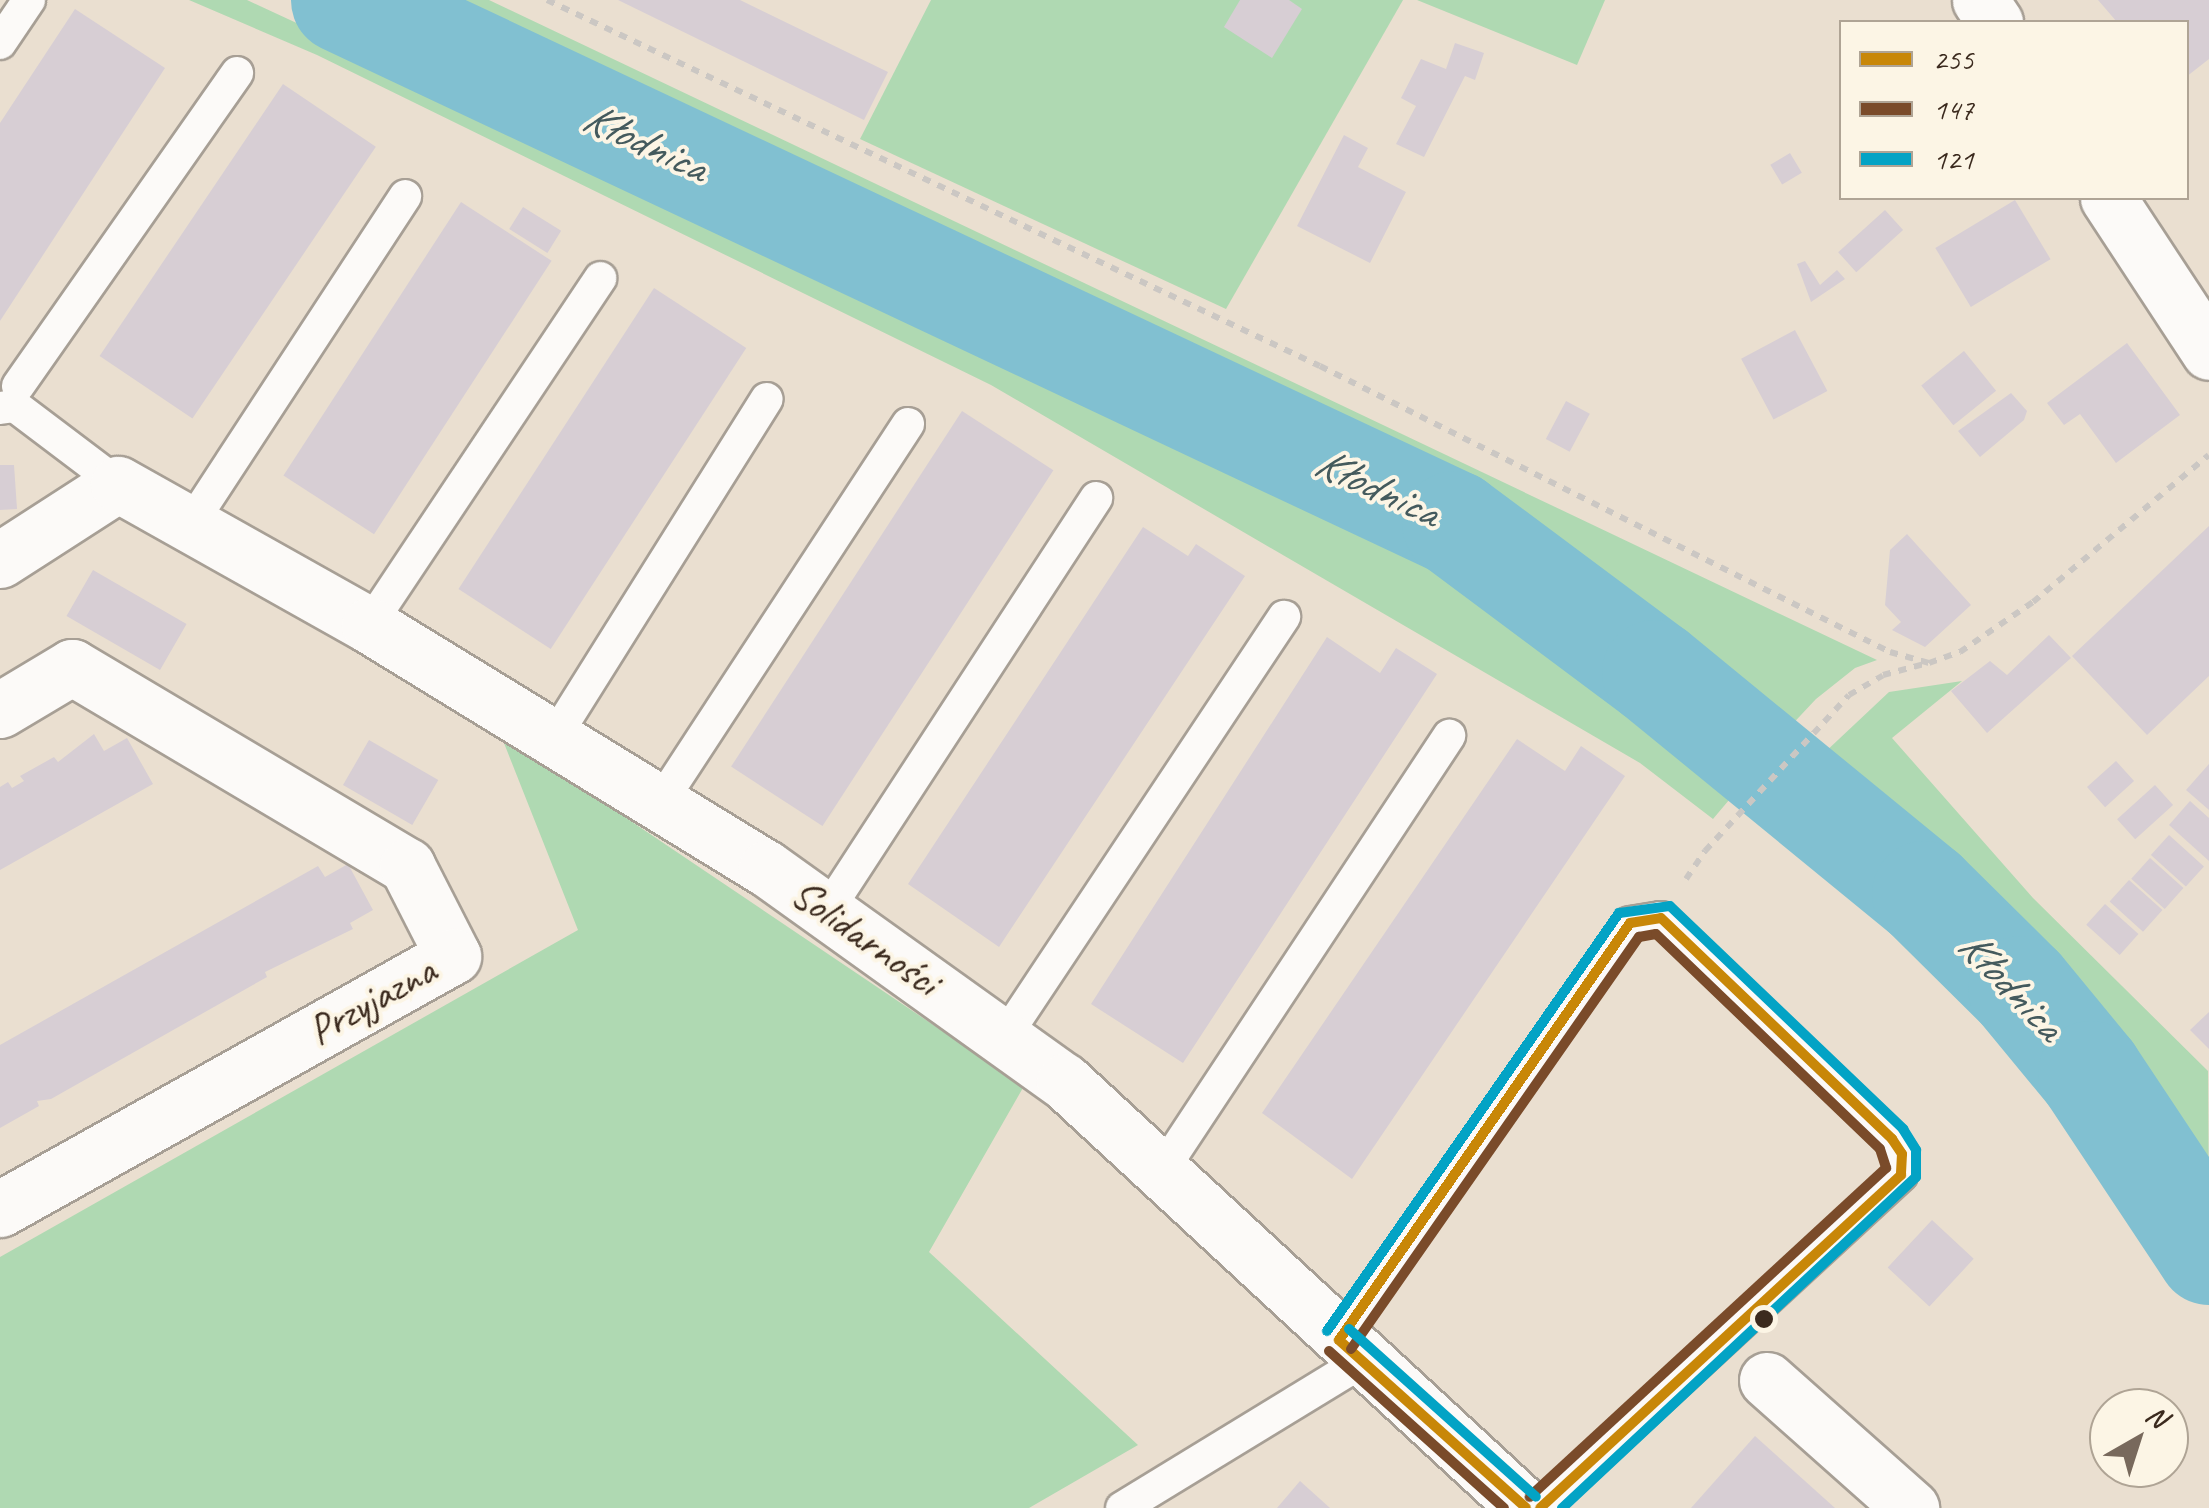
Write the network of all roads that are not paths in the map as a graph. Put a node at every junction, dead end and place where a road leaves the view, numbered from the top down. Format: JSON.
{"nodes":[{"id":1,"x":28,"y":0,"type":"edge"},
{"id":2,"x":0,"y":43,"type":"edge"},
{"id":3,"x":238,"y":73,"type":"dead end"},
{"id":4,"x":405,"y":196,"type":"dead end"},
{"id":5,"x":2109,"y":200,"type":"edge"},
{"id":6,"x":600,"y":278,"type":"dead end"},
{"id":7,"x":2209,"y":352,"type":"edge"},
{"id":8,"x":8,"y":392,"type":"edge"},
{"id":9,"x":767,"y":400,"type":"dead end"},
{"id":10,"x":908,"y":424,"type":"dead end"},
{"id":11,"x":118,"y":484,"type":"junction"},
{"id":12,"x":1096,"y":498,"type":"dead end"},
{"id":13,"x":190,"y":525,"type":"junction"},
{"id":14,"x":0,"y":560,"type":"edge"},
{"id":15,"x":1284,"y":617,"type":"dead end"},
{"id":16,"x":370,"y":625,"type":"junction"},
{"id":17,"x":0,"y":710,"type":"edge"},
{"id":18,"x":1449,"y":736,"type":"dead end"},
{"id":19,"x":554,"y":738,"type":"junction"},
{"id":20,"x":660,"y":803,"type":"junction"},
{"id":21,"x":827,"y":911,"type":"junction"},
{"id":22,"x":1004,"y":1038,"type":"junction"},
{"id":23,"x":1161,"y":1172,"type":"junction"},
{"id":24,"x":0,"y":1209,"type":"edge"},
{"id":25,"x":1351,"y":1351,"type":"junction"},
{"id":26,"x":1767,"y":1380,"type":"dead end"},
{"id":27,"x":1122,"y":1508,"type":"edge"},
{"id":28,"x":1526,"y":1508,"type":"edge"},
{"id":29,"x":1540,"y":1508,"type":"edge"},
{"id":30,"x":1912,"y":1508,"type":"edge"}],
"edges":[{"from":1,"to":2,"type":"lane"},
{"from":3,"to":8,"type":"lane"},
{"from":4,"to":13,"type":"lane"},
{"from":5,"to":7,"type":"street"},
{"from":6,"to":16,"type":"lane"},
{"from":8,"to":11,"type":"lane"},
{"from":9,"to":19,"type":"lane"},
{"from":10,"to":20,"type":"lane"},
{"from":11,"to":13,"type":"street","name":"Solidarności"},
{"from":11,"to":14,"type":"street"},
{"from":12,"to":21,"type":"lane"},
{"from":13,"to":16,"type":"street","name":"Solidarności"},
{"from":15,"to":22,"type":"lane"},
{"from":16,"to":19,"type":"street","name":"Solidarności"},
{"from":17,"to":24,"type":"street","name":"Przyjazna"},
{"from":18,"to":23,"type":"lane"},
{"from":19,"to":20,"type":"street","name":"Solidarności"},
{"from":20,"to":21,"type":"street","name":"Solidarności"},
{"from":21,"to":22,"type":"street","name":"Solidarności"},
{"from":22,"to":23,"type":"street","name":"Solidarności"},
{"from":23,"to":25,"type":"street","name":"Solidarności"},
{"from":25,"to":27,"type":"lane"},
{"from":25,"to":28,"type":"street","name":"Solidarności"},
{"from":25,"to":29,"type":"lane"},
{"from":26,"to":30,"type":"street"}]}
